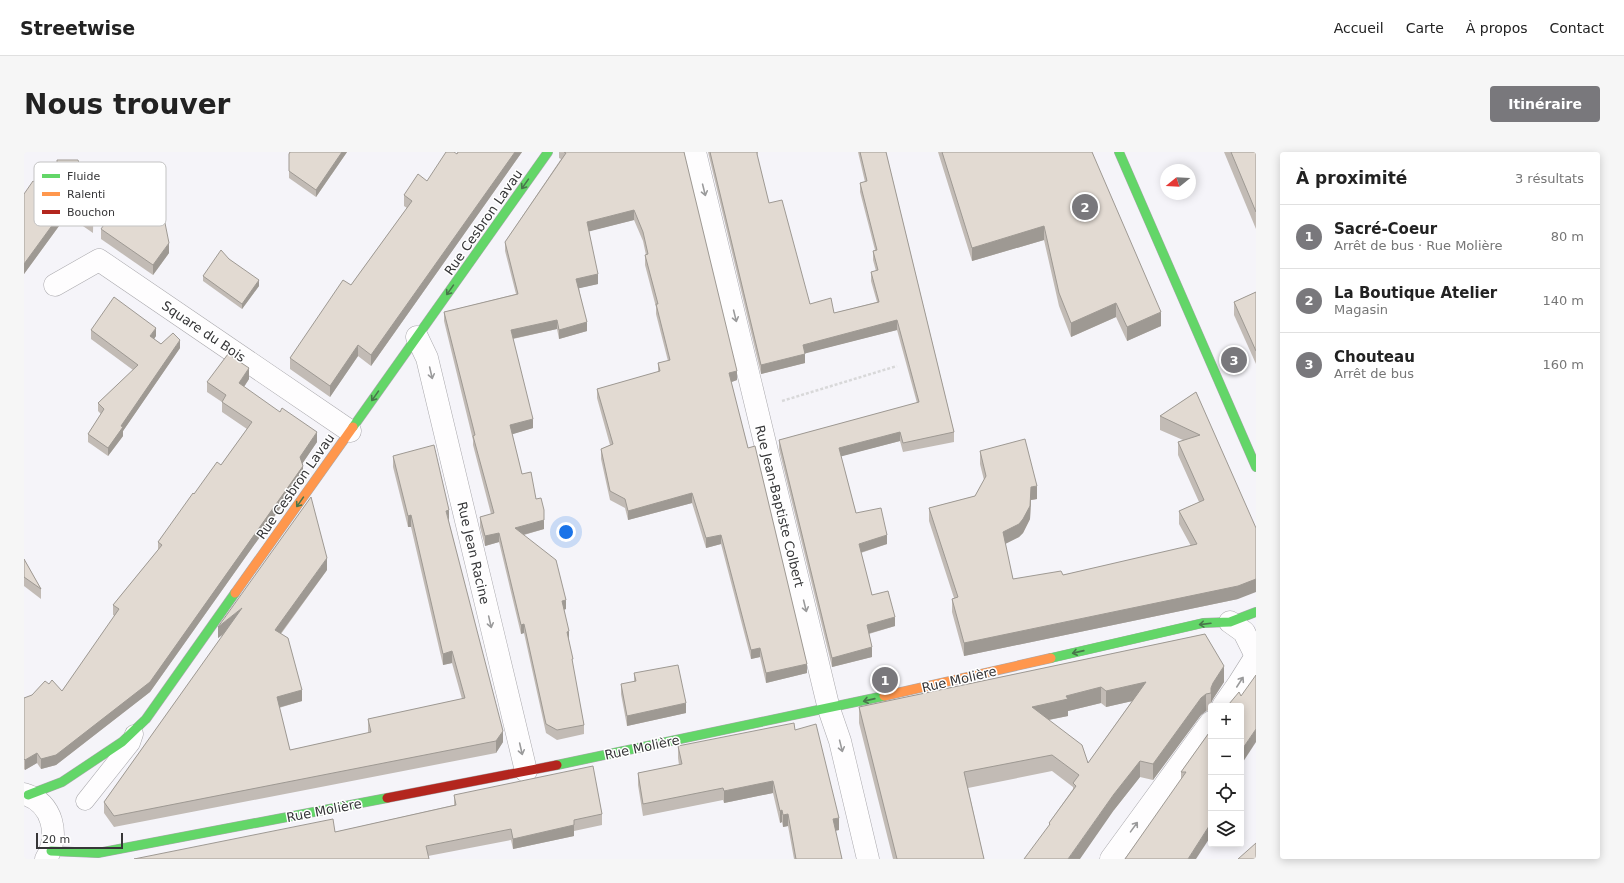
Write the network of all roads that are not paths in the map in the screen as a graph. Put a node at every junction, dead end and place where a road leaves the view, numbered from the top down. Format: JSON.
{"nodes":[{"id":1,"x":548,"y":152,"type":"edge"},
{"id":2,"x":695,"y":152,"type":"edge"},
{"id":3,"x":1119,"y":152,"type":"edge"},
{"id":4,"x":55,"y":285,"type":"dead end"},
{"id":5,"x":417,"y":337,"type":"junction"},
{"id":6,"x":350,"y":431,"type":"junction"},
{"id":7,"x":1256,"y":467,"type":"edge"},
{"id":8,"x":1256,"y":612,"type":"edge"},
{"id":9,"x":1230,"y":622,"type":"junction"},
{"id":10,"x":1256,"y":656,"type":"edge"},
{"id":11,"x":1225,"y":703,"type":"edge"},
{"id":12,"x":829,"y":709,"type":"junction"},
{"id":13,"x":1208,"y":726,"type":"edge"},
{"id":14,"x":135,"y":730,"type":"junction"},
{"id":15,"x":526,"y":771,"type":"junction"},
{"id":16,"x":26,"y":794,"type":"edge"},
{"id":17,"x":85,"y":801,"type":"dead end"},
{"id":18,"x":49,"y":855,"type":"edge"},
{"id":19,"x":868,"y":859,"type":"edge"},
{"id":20,"x":1111,"y":859,"type":"edge"}],
"edges":[{"from":1,"to":5,"type":"street","name":"Rue Cesbron Lavau","one_way":true},
{"from":2,"to":12,"type":"street","name":"Rue Jean-Baptiste Colbert","one_way":true},
{"from":3,"to":7,"type":"street"},
{"from":4,"to":6,"type":"street","name":"Square du Bois"},
{"from":5,"to":6,"type":"street","name":"Rue Cesbron Lavau","one_way":true},
{"from":5,"to":15,"type":"street","name":"Rue Jean Racine","one_way":true},
{"from":6,"to":14,"type":"street","name":"Rue Cesbron Lavau","one_way":true},
{"from":8,"to":9,"type":"street","name":"Rue Molière"},
{"from":9,"to":10,"type":"street"},
{"from":9,"to":12,"type":"street","name":"Rue Molière","one_way":true},
{"from":11,"to":10,"type":"street","one_way":true},
{"from":12,"to":15,"type":"street","name":"Rue Molière"},
{"from":12,"to":19,"type":"street","name":"Rue Jean-Baptiste Colbert","one_way":true},
{"from":20,"to":13,"type":"street","one_way":true},
{"from":14,"to":16,"type":"street","name":"Rue Cesbron Lavau"},
{"from":14,"to":17,"type":"lane"},
{"from":15,"to":18,"type":"street","name":"Rue Molière"},
{"from":16,"to":18,"type":"street"}]}
